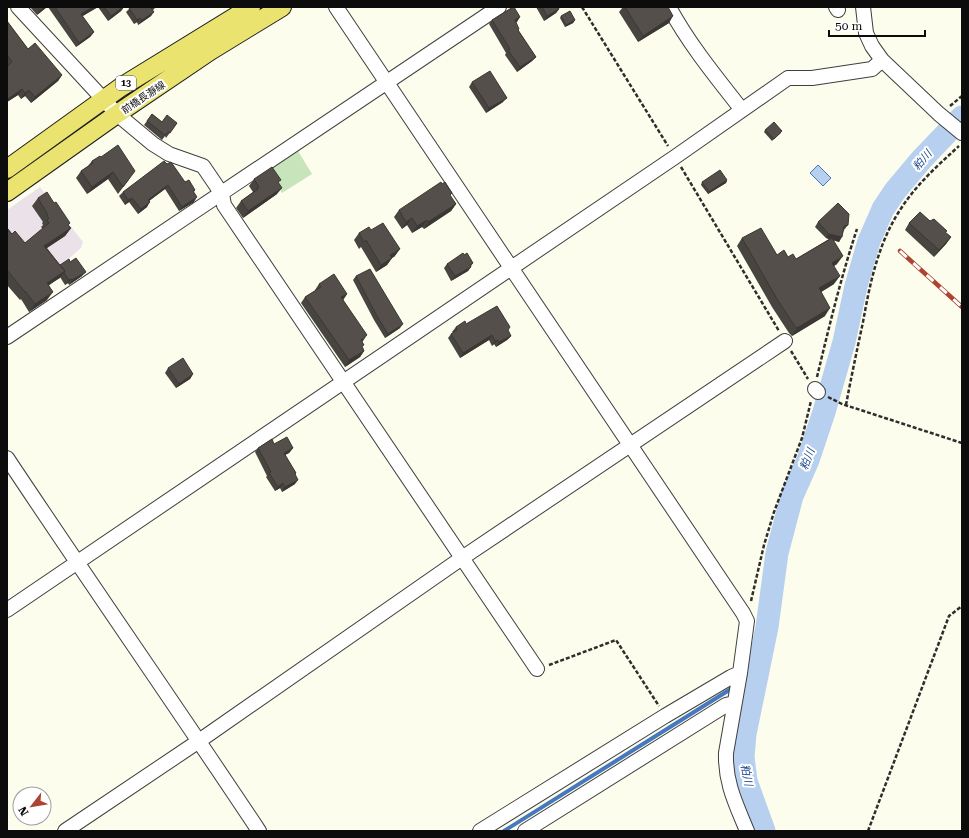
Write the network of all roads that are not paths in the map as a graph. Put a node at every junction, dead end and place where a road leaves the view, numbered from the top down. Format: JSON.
{"nodes":[{"id":1,"x":18,"y":7,"type":"edge"},
{"id":2,"x":251,"y":7,"type":"edge"},
{"id":3,"x":282,"y":7,"type":"edge"},
{"id":4,"x":336,"y":7,"type":"edge"},
{"id":5,"x":499,"y":7,"type":"edge"},
{"id":6,"x":669,"y":7,"type":"edge"},
{"id":7,"x":863,"y":7,"type":"edge"},
{"id":8,"x":882,"y":60,"type":"junction"},
{"id":9,"x":388,"y":83,"type":"junction"},
{"id":10,"x":103,"y":100,"type":"junction"},
{"id":11,"x":742,"y":110,"type":"junction"},
{"id":12,"x":117,"y":114,"type":"junction"},
{"id":13,"x":962,"y":133,"type":"edge"},
{"id":14,"x":7,"y":170,"type":"edge"},
{"id":15,"x":7,"y":192,"type":"edge"},
{"id":16,"x":222,"y":194,"type":"junction"},
{"id":17,"x":511,"y":268,"type":"junction"},
{"id":18,"x":7,"y":338,"type":"edge"},
{"id":19,"x":785,"y":341,"type":"road end"},
{"id":20,"x":343,"y":382,"type":"junction"},
{"id":21,"x":630,"y":445,"type":"junction"},
{"id":22,"x":7,"y":458,"type":"edge"},
{"id":23,"x":462,"y":558,"type":"junction"},
{"id":24,"x":76,"y":562,"type":"junction"},
{"id":25,"x":7,"y":610,"type":"edge"},
{"id":26,"x":537,"y":669,"type":"road end"},
{"id":27,"x":737,"y":686,"type":"junction"},
{"id":28,"x":199,"y":740,"type":"junction"},
{"id":29,"x":485,"y":830,"type":"edge"},
{"id":30,"x":65,"y":831,"type":"edge"},
{"id":31,"x":259,"y":831,"type":"edge"},
{"id":32,"x":525,"y":831,"type":"edge"},
{"id":33,"x":747,"y":831,"type":"edge"}],
"edges":[{"from":1,"to":10,"type":"street"},
{"from":2,"to":10,"type":"main road","name":"前橋長瀞線","number":"13"},
{"from":3,"to":12,"type":"main road","name":"前橋長瀞線","number":"13"},
{"from":4,"to":9,"type":"street"},
{"from":5,"to":9,"type":"street"},
{"from":6,"to":11,"type":"street"},
{"from":7,"to":8,"type":"street"},
{"from":8,"to":11,"type":"street"},
{"from":8,"to":13,"type":"street"},
{"from":9,"to":16,"type":"street"},
{"from":9,"to":17,"type":"street"},
{"from":10,"to":12,"type":"street"},
{"from":10,"to":14,"type":"main road","name":"前橋長瀞線","number":"13"},
{"from":11,"to":17,"type":"street"},
{"from":12,"to":15,"type":"main road","name":"前橋長瀞線","number":"13"},
{"from":12,"to":16,"type":"street"},
{"from":16,"to":18,"type":"street"},
{"from":16,"to":20,"type":"street"},
{"from":17,"to":20,"type":"street"},
{"from":17,"to":21,"type":"street"},
{"from":19,"to":21,"type":"street"},
{"from":20,"to":23,"type":"street"},
{"from":20,"to":24,"type":"street"},
{"from":21,"to":23,"type":"street"},
{"from":21,"to":27,"type":"street"},
{"from":22,"to":24,"type":"street"},
{"from":23,"to":26,"type":"street"},
{"from":23,"to":28,"type":"street"},
{"from":24,"to":25,"type":"street"},
{"from":24,"to":28,"type":"street"},
{"from":27,"to":29,"type":"street"},
{"from":27,"to":32,"type":"street"},
{"from":27,"to":33,"type":"street"},
{"from":28,"to":30,"type":"street"},
{"from":28,"to":31,"type":"street"}]}
